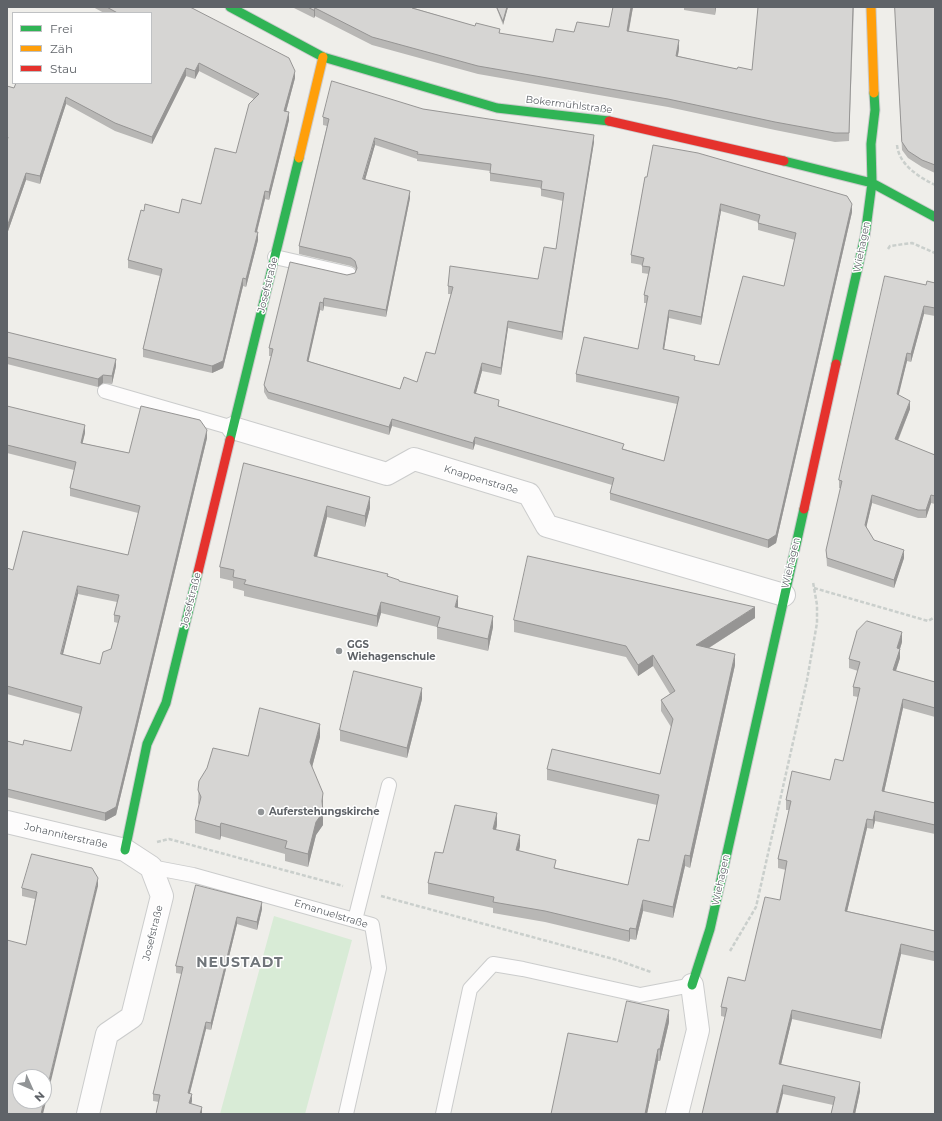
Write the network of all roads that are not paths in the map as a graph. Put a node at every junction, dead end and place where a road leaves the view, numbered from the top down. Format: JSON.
{"nodes":[{"id":1,"x":230,"y":7,"type":"edge"},
{"id":2,"x":871,"y":7,"type":"edge"},
{"id":3,"x":323,"y":57,"type":"junction"},
{"id":4,"x":872,"y":184,"type":"junction"},
{"id":5,"x":935,"y":217,"type":"edge"},
{"id":6,"x":275,"y":257,"type":"junction"},
{"id":7,"x":349,"y":274,"type":"edge"},
{"id":8,"x":105,"y":391,"type":"dead end"},
{"id":9,"x":233,"y":428,"type":"junction"},
{"id":10,"x":784,"y":596,"type":"junction"},
{"id":11,"x":389,"y":785,"type":"dead end"},
{"id":12,"x":7,"y":822,"type":"edge"},
{"id":13,"x":125,"y":850,"type":"junction"},
{"id":14,"x":151,"y":868,"type":"junction"},
{"id":15,"x":355,"y":920,"type":"junction"},
{"id":16,"x":692,"y":985,"type":"junction"},
{"id":17,"x":88,"y":1114,"type":"edge"},
{"id":18,"x":346,"y":1114,"type":"edge"},
{"id":19,"x":443,"y":1114,"type":"edge"},
{"id":20,"x":677,"y":1114,"type":"edge"}],
"edges":[{"from":1,"to":3,"type":"street","name":"Bokermühlstraße"},
{"from":2,"to":4,"type":"street","name":"Wiehagen"},
{"from":3,"to":4,"type":"street","name":"Bokermühlstraße"},
{"from":3,"to":6,"type":"street","name":"Josefstraße"},
{"from":4,"to":5,"type":"street","name":"Bokermühlstraße"},
{"from":4,"to":10,"type":"street","name":"Wiehagen"},
{"from":6,"to":7,"type":"lane"},
{"from":6,"to":9,"type":"street","name":"Josefstraße"},
{"from":8,"to":9,"type":"lane"},
{"from":9,"to":10,"type":"street","name":"Knappenstraße"},
{"from":9,"to":13,"type":"street","name":"Josefstraße"},
{"from":10,"to":16,"type":"street","name":"Wiehagen"},
{"from":11,"to":15,"type":"lane"},
{"from":12,"to":13,"type":"street","name":"Johanniterstraße"},
{"from":13,"to":14,"type":"street"},
{"from":14,"to":15,"type":"lane","name":"Emanuelstraße"},
{"from":14,"to":17,"type":"street","name":"Josefstraße"},
{"from":15,"to":18,"type":"lane","name":"Emanuelstraße"},
{"from":16,"to":19,"type":"lane"},
{"from":16,"to":20,"type":"street","name":"Wiehagen"}]}
